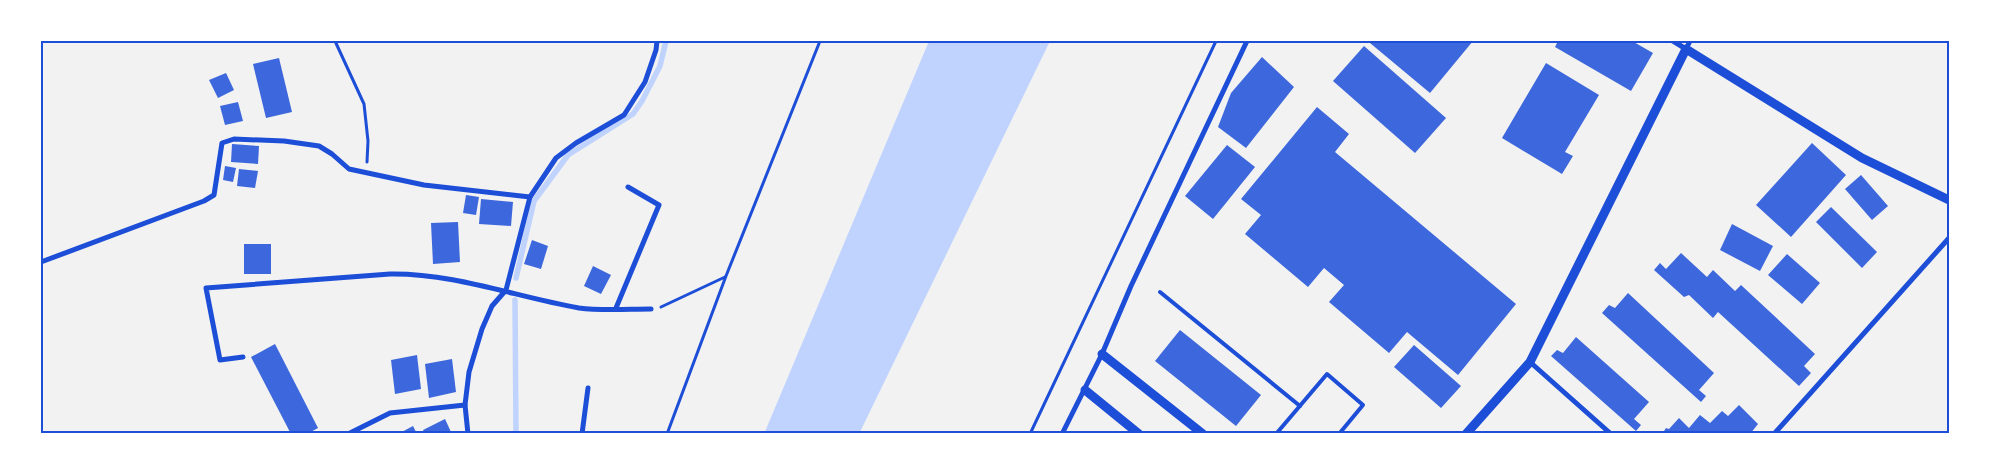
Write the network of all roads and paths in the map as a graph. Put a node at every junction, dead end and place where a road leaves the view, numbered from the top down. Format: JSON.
{"nodes":[{"id":1,"x":335,"y":41,"type":"edge"},
{"id":2,"x":657,"y":41,"type":"edge"},
{"id":3,"x":820,"y":41,"type":"edge"},
{"id":4,"x":1216,"y":41,"type":"edge"},
{"id":5,"x":1246,"y":41,"type":"edge"},
{"id":6,"x":1673,"y":41,"type":"edge"},
{"id":7,"x":1688,"y":45,"type":"edge"},
{"id":8,"x":366,"y":172,"type":"junction"},
{"id":9,"x":628,"y":187,"type":"dead end"},
{"id":10,"x":530,"y":197,"type":"junction"},
{"id":11,"x":1949,"y":200,"type":"edge"},
{"id":12,"x":1949,"y":238,"type":"edge"},
{"id":13,"x":41,"y":262,"type":"edge"},
{"id":14,"x":726,"y":276,"type":"junction"},
{"id":15,"x":506,"y":290,"type":"junction"},
{"id":16,"x":1160,"y":292,"type":"dead end"},
{"id":17,"x":616,"y":308,"type":"junction"},
{"id":18,"x":652,"y":309,"type":"joint"},
{"id":19,"x":1102,"y":354,"type":"junction"},
{"id":20,"x":243,"y":356,"type":"dead end"},
{"id":21,"x":1530,"y":362,"type":"junction"},
{"id":22,"x":588,"y":388,"type":"dead end"},
{"id":23,"x":1085,"y":390,"type":"junction"},
{"id":24,"x":465,"y":405,"type":"junction"},
{"id":25,"x":1300,"y":406,"type":"junction"},
{"id":26,"x":348,"y":434,"type":"edge"},
{"id":27,"x":468,"y":434,"type":"edge"},
{"id":28,"x":582,"y":434,"type":"edge"},
{"id":29,"x":667,"y":434,"type":"edge"},
{"id":30,"x":1030,"y":434,"type":"edge"},
{"id":31,"x":1062,"y":434,"type":"edge"},
{"id":32,"x":1139,"y":434,"type":"edge"},
{"id":33,"x":1203,"y":434,"type":"edge"},
{"id":34,"x":1276,"y":434,"type":"edge"},
{"id":35,"x":1339,"y":434,"type":"edge"},
{"id":36,"x":1466,"y":434,"type":"edge"},
{"id":37,"x":1611,"y":434,"type":"edge"},
{"id":38,"x":1774,"y":434,"type":"edge"}],
"edges":[{"from":1,"to":8,"type":"path"},
{"from":2,"to":10,"type":"street"},
{"from":3,"to":14,"type":"path"},
{"from":4,"to":30,"type":"path"},
{"from":5,"to":19,"type":"street"},
{"from":6,"to":7,"type":"street"},
{"from":7,"to":11,"type":"street"},
{"from":7,"to":21,"type":"street"},
{"from":8,"to":10,"type":"street"},
{"from":8,"to":13,"type":"street"},
{"from":9,"to":17,"type":"street"},
{"from":10,"to":15,"type":"street"},
{"from":12,"to":38,"type":"street"},
{"from":14,"to":18,"type":"path"},
{"from":14,"to":29,"type":"path"},
{"from":15,"to":17,"type":"street"},
{"from":15,"to":20,"type":"street"},
{"from":15,"to":24,"type":"street"},
{"from":16,"to":25,"type":"lane"},
{"from":17,"to":18,"type":"street"},
{"from":19,"to":23,"type":"street"},
{"from":19,"to":33,"type":"street"},
{"from":21,"to":36,"type":"street"},
{"from":21,"to":37,"type":"street"},
{"from":22,"to":28,"type":"street"},
{"from":23,"to":31,"type":"street"},
{"from":23,"to":32,"type":"street"},
{"from":24,"to":26,"type":"street"},
{"from":24,"to":27,"type":"street"},
{"from":25,"to":34,"type":"lane"},
{"from":25,"to":35,"type":"lane"}]}
